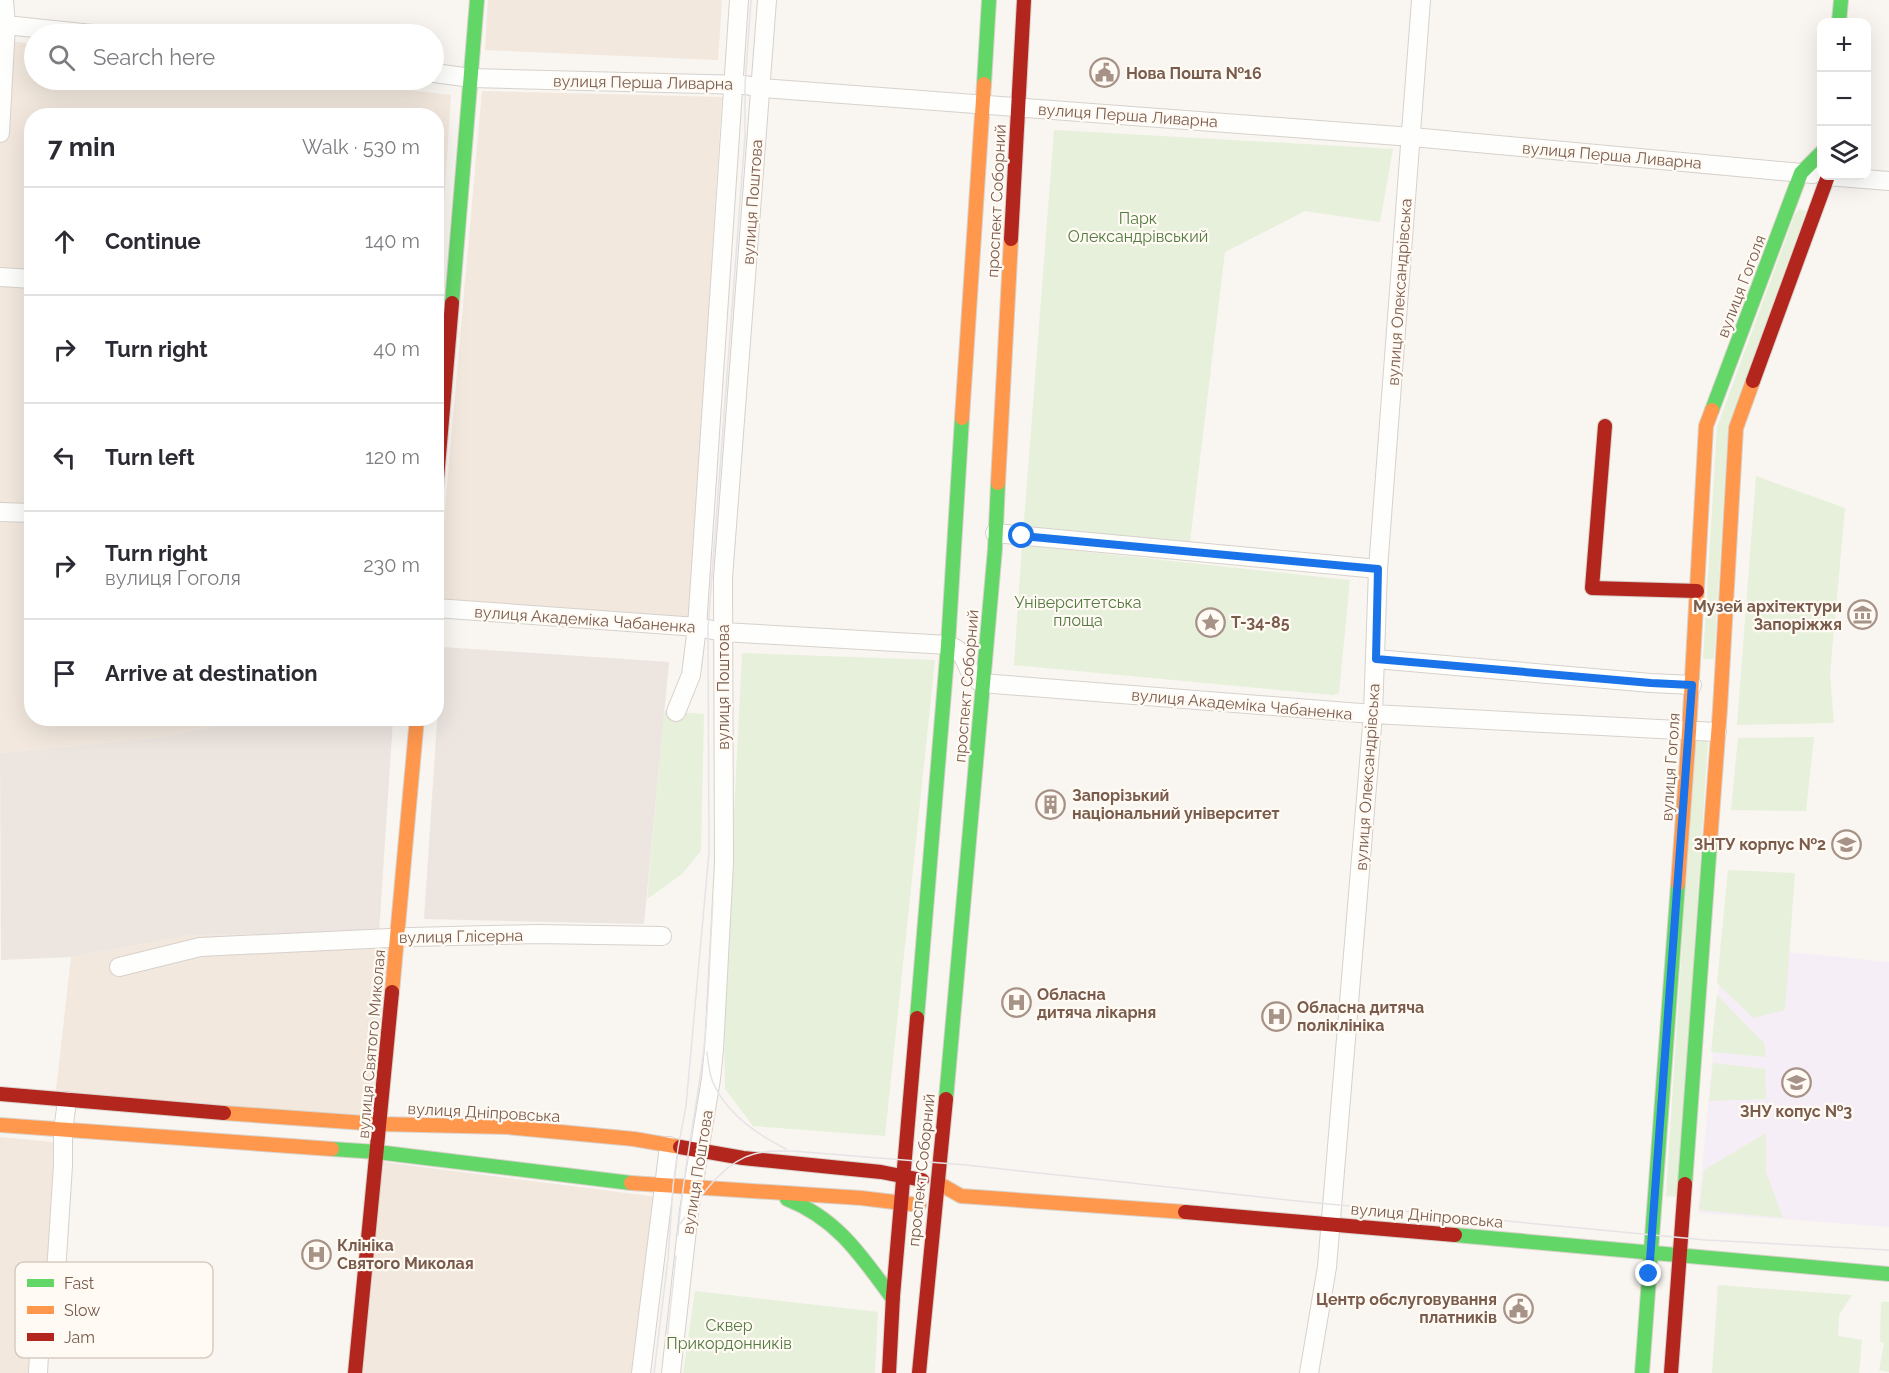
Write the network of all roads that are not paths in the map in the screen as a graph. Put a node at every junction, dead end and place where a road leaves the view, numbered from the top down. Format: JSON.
{"nodes":[{"id":1,"x":4,"y":0,"type":"edge"},
{"id":2,"x":477,"y":0,"type":"edge"},
{"id":3,"x":739,"y":0,"type":"edge"},
{"id":4,"x":767,"y":0,"type":"edge"},
{"id":5,"x":989,"y":0,"type":"edge"},
{"id":6,"x":1024,"y":0,"type":"edge"},
{"id":7,"x":1421,"y":0,"type":"edge"},
{"id":8,"x":1841,"y":0,"type":"edge"},
{"id":9,"x":1839,"y":18,"type":"edge"},
{"id":10,"x":6,"y":25,"type":"junction"},
{"id":11,"x":24,"y":27,"type":"edge"},
{"id":12,"x":444,"y":74,"type":"edge"},
{"id":13,"x":471,"y":78,"type":"junction"},
{"id":14,"x":734,"y":85,"type":"junction"},
{"id":15,"x":760,"y":88,"type":"junction"},
{"id":16,"x":981,"y":104,"type":"junction"},
{"id":17,"x":1017,"y":106,"type":"junction"},
{"id":18,"x":0,"y":133,"type":"edge"},
{"id":19,"x":1412,"y":137,"type":"junction"},
{"id":20,"x":1817,"y":156,"type":"edge"},
{"id":21,"x":1801,"y":173,"type":"junction"},
{"id":22,"x":1817,"y":175,"type":"edge"},
{"id":23,"x":1827,"y":180,"type":"edge"},
{"id":24,"x":1871,"y":180,"type":"edge"},
{"id":25,"x":1889,"y":181,"type":"edge"},
{"id":26,"x":0,"y":277,"type":"edge"},
{"id":27,"x":24,"y":278,"type":"edge"},
{"id":28,"x":445,"y":280,"type":"edge"},
{"id":29,"x":444,"y":303,"type":"edge"},
{"id":30,"x":1605,"y":426,"type":"dead end"},
{"id":31,"x":0,"y":512,"type":"edge"},
{"id":32,"x":24,"y":513,"type":"edge"},
{"id":33,"x":995,"y":533,"type":"junction"},
{"id":34,"x":1378,"y":569,"type":"junction"},
{"id":35,"x":1697,"y":591,"type":"junction"},
{"id":36,"x":444,"y":609,"type":"edge"},
{"id":37,"x":697,"y":627,"type":"junction"},
{"id":38,"x":723,"y":632,"type":"junction"},
{"id":39,"x":948,"y":645,"type":"junction"},
{"id":40,"x":1376,"y":659,"type":"junction"},
{"id":41,"x":982,"y":683,"type":"junction"},
{"id":42,"x":1692,"y":685,"type":"junction"},
{"id":43,"x":676,"y":711,"type":"dead end"},
{"id":44,"x":1373,"y":714,"type":"junction"},
{"id":45,"x":416,"y":726,"type":"edge"},
{"id":46,"x":1689,"y":732,"type":"junction"},
{"id":47,"x":1717,"y":732,"type":"junction"},
{"id":48,"x":662,"y":936,"type":"dead end"},
{"id":49,"x":397,"y":937,"type":"junction"},
{"id":50,"x":119,"y":967,"type":"dead end"},
{"id":51,"x":0,"y":1094,"type":"edge"},
{"id":52,"x":67,"y":1101,"type":"junction"},
{"id":53,"x":379,"y":1124,"type":"junction"},
{"id":54,"x":0,"y":1125,"type":"edge"},
{"id":55,"x":63,"y":1131,"type":"junction"},
{"id":56,"x":669,"y":1146,"type":"junction"},
{"id":57,"x":377,"y":1152,"type":"junction"},
{"id":58,"x":700,"y":1152,"type":"junction"},
{"id":59,"x":904,"y":1177,"type":"junction"},
{"id":60,"x":938,"y":1183,"type":"junction"},
{"id":61,"x":664,"y":1186,"type":"junction"},
{"id":62,"x":693,"y":1187,"type":"junction"},
{"id":63,"x":778,"y":1194,"type":"junction"},
{"id":64,"x":961,"y":1196,"type":"junction"},
{"id":65,"x":902,"y":1204,"type":"junction"},
{"id":66,"x":935,"y":1207,"type":"junction"},
{"id":67,"x":1330,"y":1224,"type":"junction"},
{"id":68,"x":1651,"y":1252,"type":"junction"},
{"id":69,"x":1680,"y":1254,"type":"junction"},
{"id":70,"x":57,"y":1262,"type":"edge"},
{"id":71,"x":1889,"y":1274,"type":"edge"},
{"id":72,"x":893,"y":1299,"type":"junction"},
{"id":73,"x":39,"y":1358,"type":"edge"},
{"id":74,"x":38,"y":1373,"type":"edge"},
{"id":75,"x":355,"y":1373,"type":"edge"},
{"id":76,"x":641,"y":1373,"type":"edge"},
{"id":77,"x":671,"y":1373,"type":"edge"},
{"id":78,"x":889,"y":1373,"type":"edge"},
{"id":79,"x":919,"y":1373,"type":"edge"},
{"id":80,"x":1309,"y":1373,"type":"edge"},
{"id":81,"x":1642,"y":1373,"type":"edge"},
{"id":82,"x":1671,"y":1373,"type":"edge"}],
"edges":[{"from":1,"to":10,"type":"street"},
{"from":2,"to":13,"type":"main road"},
{"from":3,"to":14,"type":"street","name":"вулиця Поштова"},
{"from":4,"to":15,"type":"street","name":"вулиця Поштова"},
{"from":5,"to":16,"type":"main road","name":"проспект Соборний"},
{"from":6,"to":17,"type":"main road","name":"проспект Соборний"},
{"from":7,"to":19,"type":"street","name":"вулиця Олександрівська"},
{"from":8,"to":9,"type":"main road"},
{"from":10,"to":11,"type":"street"},
{"from":10,"to":18,"type":"street"},
{"from":12,"to":13,"type":"street","name":"вулиця Перша Ливарна"},
{"from":13,"to":14,"type":"street","name":"вулиця Перша Ливарна"},
{"from":13,"to":28,"type":"main road"},
{"from":14,"to":15,"type":"street","name":"вулиця Перша Ливарна"},
{"from":14,"to":37,"type":"street","name":"вулиця Поштова"},
{"from":15,"to":16,"type":"street","name":"вулиця Перша Ливарна"},
{"from":15,"to":38,"type":"street","name":"вулиця Поштова"},
{"from":16,"to":17,"type":"street","name":"вулиця Перша Ливарна"},
{"from":16,"to":39,"type":"main road","name":"проспект Соборний"},
{"from":17,"to":19,"type":"street","name":"вулиця Перша Ливарна"},
{"from":17,"to":33,"type":"main road","name":"проспект Соборний"},
{"from":19,"to":21,"type":"street","name":"вулиця Перша Ливарна"},
{"from":19,"to":34,"type":"street","name":"вулиця Олександрівська"},
{"from":20,"to":21,"type":"main road","name":"вулиця Гоголя"},
{"from":21,"to":22,"type":"street","name":"вулиця Перша Ливарна"},
{"from":21,"to":35,"type":"main road","name":"вулиця Гоголя"},
{"from":23,"to":47,"type":"main road"},
{"from":24,"to":25,"type":"street"},
{"from":26,"to":27,"type":"street"},
{"from":28,"to":29,"type":"main road"},
{"from":30,"to":35,"type":"main road"},
{"from":31,"to":32,"type":"street"},
{"from":33,"to":34,"type":"street"},
{"from":33,"to":41,"type":"main road","name":"проспект Соборний"},
{"from":34,"to":40,"type":"street","name":"вулиця Олександрівська"},
{"from":35,"to":42,"type":"main road","name":"вулиця Гоголя"},
{"from":36,"to":37,"type":"street","name":"вулиця Академіка Чабаненка"},
{"from":37,"to":38,"type":"street","name":"вулиця Академіка Чабаненка"},
{"from":37,"to":43,"type":"street","name":"вулиця Поштова"},
{"from":38,"to":39,"type":"street","name":"вулиця Академіка Чабаненка"},
{"from":38,"to":58,"type":"street","name":"вулиця Поштова"},
{"from":39,"to":41,"type":"street"},
{"from":39,"to":59,"type":"main road","name":"проспект Соборний"},
{"from":40,"to":42,"type":"street"},
{"from":40,"to":44,"type":"street","name":"вулиця Олександрівська"},
{"from":41,"to":44,"type":"street","name":"вулиця Академіка Чабаненка"},
{"from":41,"to":60,"type":"main road","name":"проспект Соборний"},
{"from":42,"to":46,"type":"main road","name":"вулиця Гоголя"},
{"from":44,"to":46,"type":"street","name":"вулиця Академіка Чабаненка"},
{"from":44,"to":67,"type":"street","name":"вулиця Олександрівська"},
{"from":45,"to":49,"type":"main road","name":"вулиця Святого Миколая"},
{"from":46,"to":47,"type":"street","name":"вулиця Академіка Чабаненка"},
{"from":46,"to":68,"type":"main road","name":"вулиця Гоголя"},
{"from":47,"to":69,"type":"main road"},
{"from":48,"to":49,"type":"street","name":"вулиця Глісерна"},
{"from":49,"to":50,"type":"street","name":"вулиця Глісерна"},
{"from":49,"to":53,"type":"main road","name":"вулиця Святого Миколая"},
{"from":51,"to":52,"type":"main road","name":"вулиця Дніпровська"},
{"from":52,"to":53,"type":"main road","name":"вулиця Дніпровська"},
{"from":52,"to":55,"type":"street"},
{"from":53,"to":56,"type":"main road","name":"вулиця Дніпровська"},
{"from":53,"to":57,"type":"main road","name":"вулиця Святого Миколая"},
{"from":54,"to":55,"type":"main road","name":"вулиця Дніпровська"},
{"from":55,"to":57,"type":"main road","name":"вулиця Дніпровська"},
{"from":55,"to":70,"type":"street"},
{"from":56,"to":58,"type":"main road","name":"вулиця Дніпровська"},
{"from":56,"to":61,"type":"street","name":"вулиця Поштова"},
{"from":57,"to":61,"type":"main road","name":"вулиця Дніпровська"},
{"from":57,"to":75,"type":"main road","name":"вулиця Святого Миколая"},
{"from":58,"to":59,"type":"main road","name":"вулиця Дніпровська"},
{"from":58,"to":62,"type":"street","name":"вулиця Поштова"},
{"from":59,"to":60,"type":"main road","name":"вулиця Дніпровська"},
{"from":59,"to":65,"type":"main road","name":"проспект Соборний"},
{"from":60,"to":64,"type":"main road","name":"вулиця Дніпровська"},
{"from":60,"to":66,"type":"main road","name":"проспект Соборний"},
{"from":61,"to":62,"type":"main road","name":"вулиця Дніпровська"},
{"from":61,"to":76,"type":"street","name":"вулиця Поштова"},
{"from":62,"to":63,"type":"main road","name":"вулиця Дніпровська"},
{"from":62,"to":77,"type":"street","name":"вулиця Поштова"},
{"from":63,"to":65,"type":"main road","name":"вулиця Дніпровська"},
{"from":63,"to":72,"type":"main road"},
{"from":64,"to":66,"type":"main road","name":"вулиця Дніпровська"},
{"from":64,"to":67,"type":"main road","name":"вулиця Дніпровська"},
{"from":65,"to":66,"type":"main road","name":"вулиця Дніпровська"},
{"from":65,"to":72,"type":"main road","name":"проспект Соборний"},
{"from":66,"to":79,"type":"main road","name":"проспект Соборний"},
{"from":67,"to":68,"type":"main road","name":"вулиця Дніпровська"},
{"from":67,"to":80,"type":"street","name":"вулиця Олександрівська"},
{"from":68,"to":69,"type":"main road","name":"вулиця Дніпровська"},
{"from":68,"to":81,"type":"main road","name":"вулиця Гоголя"},
{"from":69,"to":71,"type":"main road","name":"вулиця Дніпровська"},
{"from":69,"to":82,"type":"main road"},
{"from":72,"to":78,"type":"main road","name":"проспект Соборний"},
{"from":73,"to":74,"type":"street"}]}
